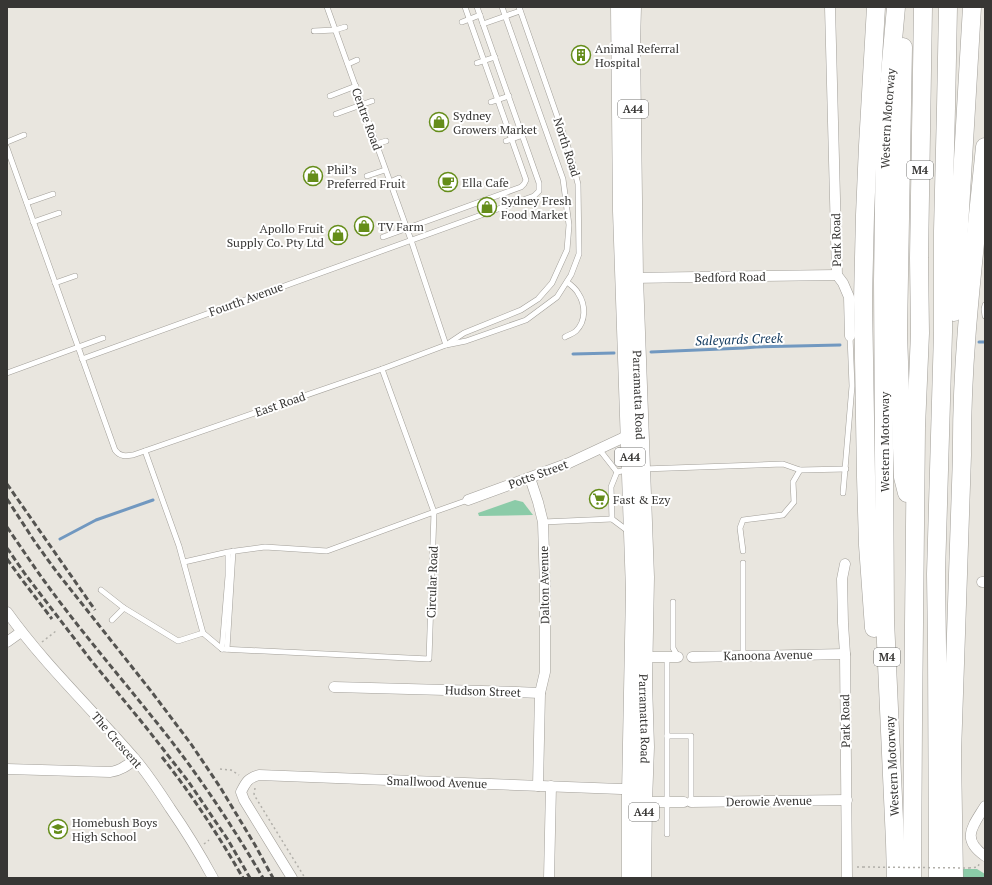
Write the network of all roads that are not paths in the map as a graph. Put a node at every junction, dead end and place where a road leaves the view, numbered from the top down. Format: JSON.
{"nodes":[{"id":1,"x":327,"y":7,"type":"edge"},
{"id":2,"x":465,"y":7,"type":"edge"},
{"id":3,"x":477,"y":7,"type":"edge"},
{"id":4,"x":502,"y":7,"type":"edge"},
{"id":5,"x":619,"y":7,"type":"edge"},
{"id":6,"x":633,"y":7,"type":"edge"},
{"id":7,"x":830,"y":7,"type":"edge"},
{"id":8,"x":876,"y":7,"type":"edge"},
{"id":9,"x":896,"y":7,"type":"edge"},
{"id":10,"x":902,"y":7,"type":"edge"},
{"id":11,"x":923,"y":7,"type":"edge"},
{"id":12,"x":948,"y":7,"type":"edge"},
{"id":13,"x":972,"y":7,"type":"edge"},
{"id":14,"x":520,"y":9,"type":"edge"},
{"id":15,"x":480,"y":15,"type":"junction"},
{"id":16,"x":505,"y":16,"type":"junction"},
{"id":17,"x":469,"y":19,"type":"junction"},
{"id":18,"x":462,"y":22,"type":"dead end"},
{"id":19,"x":483,"y":24,"type":"junction"},
{"id":20,"x":345,"y":27,"type":"dead end"},
{"id":21,"x":335,"y":30,"type":"junction"},
{"id":22,"x":314,"y":31,"type":"dead end"},
{"id":23,"x":495,"y":57,"type":"junction"},
{"id":24,"x":357,"y":60,"type":"dead end"},
{"id":25,"x":484,"y":61,"type":"junction"},
{"id":26,"x":477,"y":63,"type":"dead end"},
{"id":27,"x":348,"y":64,"type":"junction"},
{"id":28,"x":356,"y":86,"type":"junction"},
{"id":29,"x":330,"y":96,"type":"dead end"},
{"id":30,"x":509,"y":96,"type":"junction"},
{"id":31,"x":498,"y":100,"type":"junction"},
{"id":32,"x":372,"y":101,"type":"dead end"},
{"id":33,"x":491,"y":102,"type":"dead end"},
{"id":34,"x":362,"y":105,"type":"junction"},
{"id":35,"x":336,"y":114,"type":"dead end"},
{"id":36,"x":522,"y":135,"type":"junction"},
{"id":37,"x":24,"y":136,"type":"dead end"},
{"id":38,"x":511,"y":139,"type":"junction"},
{"id":39,"x":386,"y":141,"type":"dead end"},
{"id":40,"x":506,"y":141,"type":"dead end"},
{"id":41,"x":7,"y":142,"type":"edge"},
{"id":42,"x":376,"y":144,"type":"junction"},
{"id":43,"x":985,"y":147,"type":"edge"},
{"id":44,"x":7,"y":148,"type":"edge"},
{"id":45,"x":385,"y":170,"type":"junction"},
{"id":46,"x":367,"y":176,"type":"dead end"},
{"id":47,"x":399,"y":178,"type":"dead end"},
{"id":48,"x":390,"y":182,"type":"junction"},
{"id":49,"x":53,"y":194,"type":"dead end"},
{"id":50,"x":27,"y":203,"type":"junction"},
{"id":51,"x":59,"y":213,"type":"dead end"},
{"id":52,"x":34,"y":222,"type":"junction"},
{"id":53,"x":406,"y":229,"type":"junction"},
{"id":54,"x":383,"y":237,"type":"dead end"},
{"id":55,"x":410,"y":240,"type":"junction"},
{"id":56,"x":985,"y":248,"type":"edge"},
{"id":57,"x":837,"y":275,"type":"junction"},
{"id":58,"x":75,"y":276,"type":"dead end"},
{"id":59,"x":629,"y":278,"type":"junction"},
{"id":60,"x":567,"y":282,"type":"junction"},
{"id":61,"x":55,"y":283,"type":"junction"},
{"id":62,"x":985,"y":305,"type":"edge"},
{"id":63,"x":985,"y":316,"type":"edge"},
{"id":64,"x":959,"y":331,"type":"junction"},
{"id":65,"x":890,"y":334,"type":"junction"},
{"id":66,"x":857,"y":336,"type":"junction"},
{"id":67,"x":565,"y":337,"type":"dead end"},
{"id":68,"x":103,"y":338,"type":"dead end"},
{"id":69,"x":446,"y":345,"type":"junction"},
{"id":70,"x":78,"y":347,"type":"junction"},
{"id":71,"x":958,"y":353,"type":"junction"},
{"id":72,"x":858,"y":356,"type":"junction"},
{"id":73,"x":891,"y":356,"type":"junction"},
{"id":74,"x":82,"y":359,"type":"junction"},
{"id":75,"x":382,"y":369,"type":"junction"},
{"id":76,"x":7,"y":373,"type":"edge"},
{"id":77,"x":635,"y":435,"type":"junction"},
{"id":78,"x":599,"y":449,"type":"junction"},
{"id":79,"x":145,"y":451,"type":"junction"},
{"id":80,"x":846,"y":469,"type":"junction"},
{"id":81,"x":630,"y":470,"type":"junction"},
{"id":82,"x":800,"y":470,"type":"junction"},
{"id":83,"x":530,"y":478,"type":"junction"},
{"id":84,"x":843,"y":493,"type":"dead end"},
{"id":85,"x":468,"y":500,"type":"joint"},
{"id":86,"x":434,"y":512,"type":"junction"},
{"id":87,"x":612,"y":519,"type":"junction"},
{"id":88,"x":543,"y":522,"type":"junction"},
{"id":89,"x":915,"y":523,"type":"junction"},
{"id":90,"x":632,"y":534,"type":"junction"},
{"id":91,"x":743,"y":551,"type":"dead end"},
{"id":92,"x":230,"y":552,"type":"junction"},
{"id":93,"x":184,"y":562,"type":"junction"},
{"id":94,"x":743,"y":563,"type":"dead end"},
{"id":95,"x":845,"y":564,"type":"dead end"},
{"id":96,"x":101,"y":590,"type":"dead end"},
{"id":97,"x":673,"y":602,"type":"dead end"},
{"id":98,"x":124,"y":608,"type":"junction"},
{"id":99,"x":7,"y":612,"type":"edge"},
{"id":100,"x":112,"y":620,"type":"dead end"},
{"id":101,"x":22,"y":632,"type":"junction"},
{"id":102,"x":203,"y":633,"type":"junction"},
{"id":103,"x":7,"y":642,"type":"edge"},
{"id":104,"x":225,"y":649,"type":"junction"},
{"id":105,"x":845,"y":654,"type":"junction"},
{"id":106,"x":744,"y":656,"type":"junction"},
{"id":107,"x":639,"y":657,"type":"junction"},
{"id":108,"x":667,"y":657,"type":"junction"},
{"id":109,"x":678,"y":657,"type":"joint"},
{"id":110,"x":692,"y":657,"type":"dead end"},
{"id":111,"x":334,"y":687,"type":"dead end"},
{"id":112,"x":540,"y":693,"type":"junction"},
{"id":113,"x":667,"y":736,"type":"junction"},
{"id":114,"x":135,"y":759,"type":"junction"},
{"id":115,"x":7,"y":769,"type":"edge"},
{"id":116,"x":538,"y":786,"type":"junction"},
{"id":117,"x":551,"y":786,"type":"junction"},
{"id":118,"x":630,"y":794,"type":"junction"},
{"id":119,"x":847,"y":800,"type":"junction"},
{"id":120,"x":644,"y":802,"type":"junction"},
{"id":121,"x":667,"y":802,"type":"junction"},
{"id":122,"x":688,"y":802,"type":"junction"},
{"id":123,"x":985,"y":806,"type":"edge"},
{"id":124,"x":667,"y":834,"type":"dead end"},
{"id":125,"x":895,"y":842,"type":"junction"},
{"id":126,"x":985,"y":856,"type":"edge"},
{"id":127,"x":213,"y":878,"type":"edge"},
{"id":128,"x":292,"y":878,"type":"edge"},
{"id":129,"x":549,"y":878,"type":"edge"},
{"id":130,"x":630,"y":878,"type":"edge"},
{"id":131,"x":643,"y":878,"type":"edge"},
{"id":132,"x":847,"y":878,"type":"edge"},
{"id":133,"x":896,"y":878,"type":"edge"},
{"id":134,"x":912,"y":878,"type":"edge"},
{"id":135,"x":938,"y":878,"type":"edge"},
{"id":136,"x":954,"y":878,"type":"edge"}],
"edges":[{"from":1,"to":21,"type":"lane","name":"Centre Road"},
{"from":2,"to":17,"type":"lane"},
{"from":3,"to":15,"type":"lane","name":"Fourth Avenue"},
{"from":4,"to":16,"type":"lane"},
{"from":5,"to":59,"type":"highway","name":"Parramatta Road","number":"A44"},
{"from":6,"to":59,"type":"highway","name":"Parramatta Road","number":"A44"},
{"from":7,"to":57,"type":"street","name":"Park Road"},
{"from":8,"to":66,"type":"highway"},
{"from":9,"to":65,"type":"highway","name":"Western Motorway","number":"M4"},
{"from":10,"to":65,"type":"highway"},
{"from":11,"to":89,"type":"highway","name":"Western Motorway","number":"M4"},
{"from":12,"to":64,"type":"highway","number":"M4"},
{"from":13,"to":64,"type":"highway"},
{"from":14,"to":16,"type":"lane"},
{"from":14,"to":60,"type":"lane","name":"North Road"},
{"from":15,"to":17,"type":"lane"},
{"from":15,"to":19,"type":"lane","name":"Fourth Avenue"},
{"from":16,"to":19,"type":"lane"},
{"from":16,"to":69,"type":"lane"},
{"from":17,"to":18,"type":"lane"},
{"from":17,"to":25,"type":"lane"},
{"from":19,"to":23,"type":"lane","name":"Fourth Avenue"},
{"from":20,"to":21,"type":"lane"},
{"from":21,"to":22,"type":"lane"},
{"from":21,"to":27,"type":"lane","name":"Centre Road"},
{"from":23,"to":25,"type":"lane"},
{"from":23,"to":30,"type":"lane","name":"Fourth Avenue"},
{"from":24,"to":27,"type":"lane"},
{"from":25,"to":26,"type":"lane"},
{"from":25,"to":31,"type":"lane"},
{"from":27,"to":28,"type":"lane","name":"Centre Road"},
{"from":28,"to":29,"type":"lane"},
{"from":28,"to":34,"type":"lane","name":"Centre Road"},
{"from":30,"to":31,"type":"lane"},
{"from":30,"to":36,"type":"lane","name":"Fourth Avenue"},
{"from":31,"to":33,"type":"lane"},
{"from":31,"to":38,"type":"lane"},
{"from":32,"to":34,"type":"lane"},
{"from":34,"to":35,"type":"lane"},
{"from":34,"to":42,"type":"lane","name":"Centre Road"},
{"from":36,"to":38,"type":"lane"},
{"from":36,"to":55,"type":"lane","name":"Fourth Avenue"},
{"from":37,"to":41,"type":"lane"},
{"from":38,"to":40,"type":"lane"},
{"from":38,"to":53,"type":"lane"},
{"from":39,"to":42,"type":"lane"},
{"from":42,"to":45,"type":"lane","name":"Centre Road"},
{"from":43,"to":64,"type":"highway"},
{"from":44,"to":50,"type":"lane"},
{"from":45,"to":46,"type":"lane"},
{"from":45,"to":48,"type":"lane","name":"Centre Road"},
{"from":47,"to":48,"type":"lane"},
{"from":48,"to":53,"type":"lane","name":"Centre Road"},
{"from":49,"to":50,"type":"lane"},
{"from":50,"to":52,"type":"lane"},
{"from":51,"to":52,"type":"lane"},
{"from":52,"to":61,"type":"lane"},
{"from":53,"to":54,"type":"lane"},
{"from":53,"to":55,"type":"lane","name":"Centre Road"},
{"from":55,"to":69,"type":"lane","name":"Centre Road"},
{"from":55,"to":74,"type":"lane","name":"Fourth Avenue"},
{"from":56,"to":64,"type":"highway"},
{"from":57,"to":59,"type":"street","name":"Bedford Road"},
{"from":57,"to":66,"type":"street","name":"Park Road"},
{"from":58,"to":61,"type":"lane"},
{"from":59,"to":77,"type":"highway","name":"Parramatta Road","number":"A44"},
{"from":60,"to":67,"type":"lane"},
{"from":60,"to":69,"type":"lane","name":"North Road"},
{"from":61,"to":70,"type":"lane"},
{"from":62,"to":63,"type":"lane"},
{"from":64,"to":71,"type":"highway"},
{"from":65,"to":73,"type":"highway","name":"Western Motorway","number":"M4"},
{"from":66,"to":72,"type":"highway"},
{"from":68,"to":70,"type":"lane"},
{"from":69,"to":75,"type":"lane","name":"East Road"},
{"from":70,"to":74,"type":"lane"},
{"from":70,"to":76,"type":"lane"},
{"from":71,"to":135,"type":"highway"},
{"from":71,"to":136,"type":"highway"},
{"from":72,"to":80,"type":"lane"},
{"from":72,"to":125,"type":"highway"},
{"from":73,"to":89,"type":"highway"},
{"from":73,"to":125,"type":"highway","name":"Western Motorway","number":"M4"},
{"from":74,"to":79,"type":"lane","name":"East Road"},
{"from":75,"to":79,"type":"lane","name":"East Road"},
{"from":75,"to":86,"type":"lane"},
{"from":77,"to":78,"type":"street","name":"Potts Street"},
{"from":77,"to":81,"type":"highway","name":"Parramatta Road","number":"A44"},
{"from":78,"to":81,"type":"lane"},
{"from":78,"to":83,"type":"street","name":"Potts Street"},
{"from":79,"to":93,"type":"lane"},
{"from":80,"to":82,"type":"lane"},
{"from":80,"to":84,"type":"lane"},
{"from":81,"to":82,"type":"lane"},
{"from":81,"to":87,"type":"lane"},
{"from":81,"to":90,"type":"highway","name":"Parramatta Road","number":"A44"},
{"from":81,"to":107,"type":"highway","name":"Parramatta Road","number":"A44"},
{"from":82,"to":91,"type":"lane"},
{"from":83,"to":85,"type":"street","name":"Potts Street"},
{"from":83,"to":88,"type":"street","name":"Dalton Avenue"},
{"from":85,"to":86,"type":"lane","name":"Potts Street"},
{"from":86,"to":92,"type":"lane"},
{"from":86,"to":104,"type":"lane","name":"Circular Road"},
{"from":87,"to":88,"type":"lane"},
{"from":87,"to":90,"type":"lane"},
{"from":88,"to":112,"type":"street","name":"Dalton Avenue"},
{"from":89,"to":134,"type":"highway","name":"Western Motorway","number":"M4"},
{"from":90,"to":107,"type":"highway","name":"Parramatta Road","number":"A44"},
{"from":92,"to":93,"type":"lane"},
{"from":92,"to":104,"type":"lane"},
{"from":93,"to":102,"type":"lane"},
{"from":94,"to":106,"type":"lane"},
{"from":95,"to":105,"type":"street","name":"Park Road"},
{"from":96,"to":98,"type":"lane"},
{"from":97,"to":109,"type":"lane"},
{"from":98,"to":100,"type":"lane"},
{"from":98,"to":102,"type":"lane"},
{"from":99,"to":101,"type":"street","name":"The Crescent"},
{"from":101,"to":103,"type":"street"},
{"from":101,"to":114,"type":"street","name":"The Crescent"},
{"from":102,"to":104,"type":"lane"},
{"from":105,"to":106,"type":"street","name":"Kanoona Avenue"},
{"from":105,"to":119,"type":"street","name":"Park Road"},
{"from":106,"to":110,"type":"street","name":"Kanoona Avenue"},
{"from":107,"to":108,"type":"street"},
{"from":107,"to":118,"type":"highway","name":"Parramatta Road","number":"A44"},
{"from":107,"to":120,"type":"highway","name":"Parramatta Road","number":"A44"},
{"from":108,"to":109,"type":"street"},
{"from":108,"to":113,"type":"lane"},
{"from":111,"to":112,"type":"street","name":"Hudson Street"},
{"from":112,"to":116,"type":"street"},
{"from":113,"to":121,"type":"lane"},
{"from":113,"to":122,"type":"lane"},
{"from":114,"to":115,"type":"street"},
{"from":114,"to":127,"type":"street","name":"The Crescent"},
{"from":116,"to":117,"type":"street","name":"Smallwood Avenue"},
{"from":116,"to":128,"type":"street","name":"Smallwood Avenue"},
{"from":117,"to":118,"type":"street","name":"Smallwood Avenue"},
{"from":117,"to":129,"type":"street"},
{"from":118,"to":120,"type":"street","name":"Smallwood Avenue"},
{"from":118,"to":130,"type":"highway","name":"Parramatta Road","number":"A44"},
{"from":119,"to":122,"type":"street","name":"Derowie Avenue"},
{"from":119,"to":132,"type":"street","name":"Park Road"},
{"from":120,"to":121,"type":"street","name":"Derowie Avenue"},
{"from":120,"to":131,"type":"highway","name":"Parramatta Road","number":"A44"},
{"from":121,"to":122,"type":"street","name":"Derowie Avenue"},
{"from":121,"to":124,"type":"lane"},
{"from":123,"to":126,"type":"street"},
{"from":125,"to":133,"type":"highway","name":"Western Motorway"}]}
